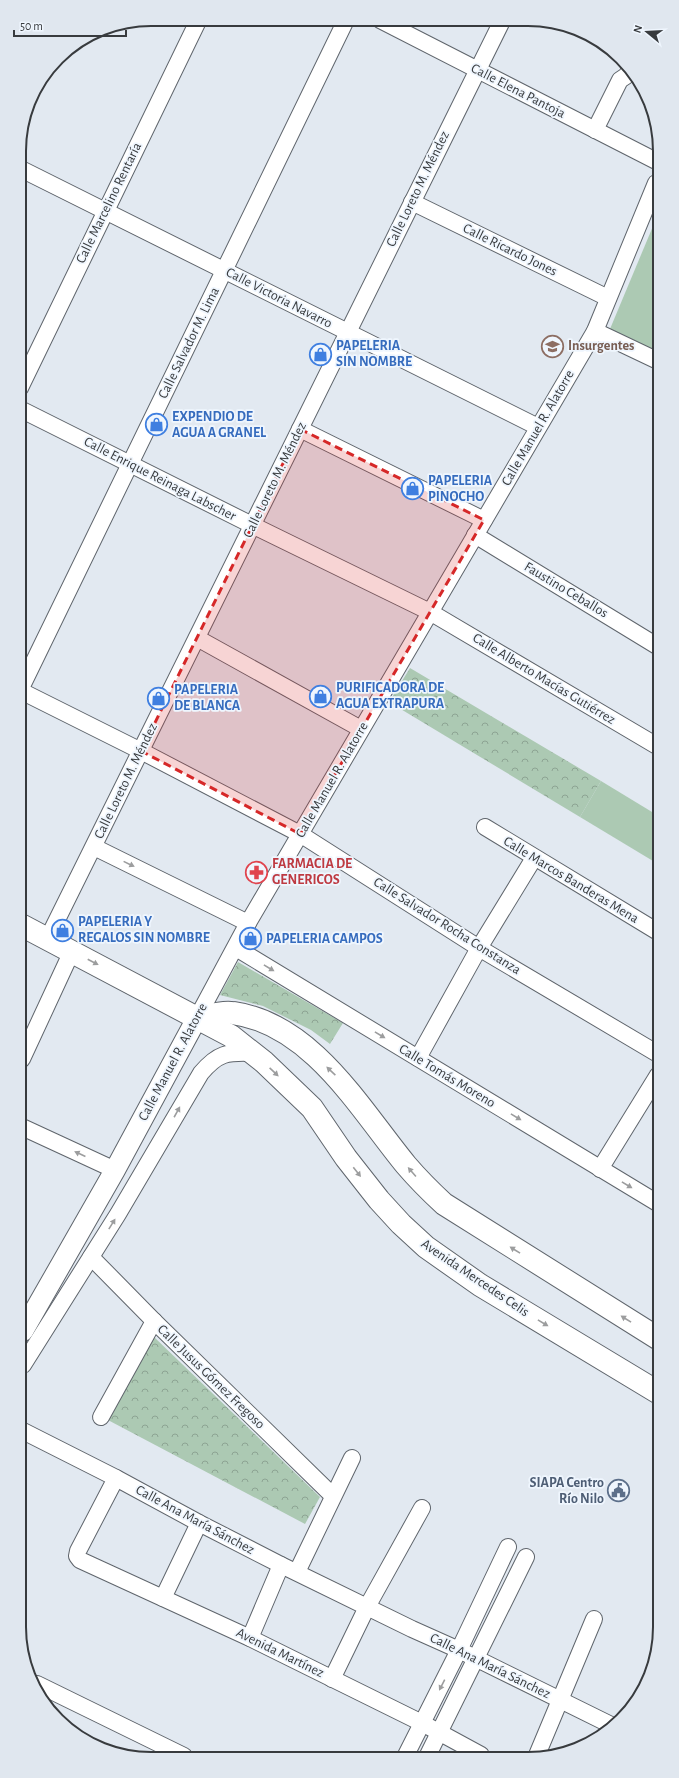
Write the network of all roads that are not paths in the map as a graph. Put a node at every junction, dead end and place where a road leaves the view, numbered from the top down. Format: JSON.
{"nodes":[{"id":1,"x":196,"y":26,"type":"edge"},
{"id":2,"x":343,"y":26,"type":"edge"},
{"id":3,"x":392,"y":26,"type":"edge"},
{"id":4,"x":499,"y":26,"type":"edge"},
{"id":5,"x":477,"y":70,"type":"junction"},
{"id":6,"x":627,"y":75,"type":"edge"},
{"id":7,"x":595,"y":130,"type":"junction"},
{"id":8,"x":653,"y":159,"type":"edge"},
{"id":9,"x":26,"y":171,"type":"edge"},
{"id":10,"x":653,"y":190,"type":"edge"},
{"id":11,"x":412,"y":202,"type":"junction"},
{"id":12,"x":106,"y":211,"type":"junction"},
{"id":13,"x":224,"y":270,"type":"junction"},
{"id":14,"x":608,"y":298,"type":"junction"},
{"id":15,"x":595,"y":331,"type":"junction"},
{"id":16,"x":348,"y":332,"type":"junction"},
{"id":17,"x":653,"y":359,"type":"edge"},
{"id":18,"x":26,"y":376,"type":"edge"},
{"id":19,"x":26,"y":412,"type":"edge"},
{"id":20,"x":538,"y":427,"type":"junction"},
{"id":21,"x":300,"y":429,"type":"junction"},
{"id":22,"x":130,"y":464,"type":"junction"},
{"id":23,"x":484,"y":520,"type":"junction"},
{"id":24,"x":252,"y":525,"type":"junction"},
{"id":25,"x":475,"y":535,"type":"junction"},
{"id":26,"x":430,"y":612,"type":"junction"},
{"id":27,"x":197,"y":638,"type":"junction"},
{"id":28,"x":653,"y":644,"type":"edge"},
{"id":29,"x":26,"y":678,"type":"edge"},
{"id":30,"x":26,"y":694,"type":"edge"},
{"id":31,"x":361,"y":729,"type":"junction"},
{"id":32,"x":653,"y":744,"type":"edge"},
{"id":33,"x":141,"y":751,"type":"junction"},
{"id":34,"x":485,"y":827,"type":"dead end"},
{"id":35,"x":300,"y":834,"type":"junction"},
{"id":36,"x":94,"y":847,"type":"junction"},
{"id":37,"x":534,"y":858,"type":"junction"},
{"id":38,"x":248,"y":923,"type":"junction"},
{"id":39,"x":26,"y":927,"type":"edge"},
{"id":40,"x":653,"y":929,"type":"edge"},
{"id":41,"x":48,"y":938,"type":"junction"},
{"id":42,"x":236,"y":948,"type":"junction"},
{"id":43,"x":479,"y":948,"type":"junction"},
{"id":44,"x":72,"y":951,"type":"junction"},
{"id":45,"x":197,"y":1018,"type":"junction"},
{"id":46,"x":26,"y":1050,"type":"edge"},
{"id":47,"x":653,"y":1051,"type":"edge"},
{"id":48,"x":252,"y":1053,"type":"junction"},
{"id":49,"x":418,"y":1058,"type":"junction"},
{"id":50,"x":653,"y":1083,"type":"edge"},
{"id":51,"x":26,"y":1129,"type":"edge"},
{"id":52,"x":600,"y":1169,"type":"junction"},
{"id":53,"x":115,"y":1170,"type":"junction"},
{"id":54,"x":653,"y":1201,"type":"edge"},
{"id":55,"x":91,"y":1257,"type":"junction"},
{"id":56,"x":154,"y":1321,"type":"junction"},
{"id":57,"x":26,"y":1326,"type":"edge"},
{"id":58,"x":653,"y":1335,"type":"edge"},
{"id":59,"x":26,"y":1360,"type":"edge"},
{"id":60,"x":653,"y":1389,"type":"edge"},
{"id":61,"x":101,"y":1417,"type":"dead end"},
{"id":62,"x":26,"y":1433,"type":"edge"},
{"id":63,"x":352,"y":1458,"type":"dead end"},
{"id":64,"x":116,"y":1478,"type":"junction"},
{"id":65,"x":332,"y":1496,"type":"junction"},
{"id":66,"x":422,"y":1508,"type":"dead end"},
{"id":67,"x":199,"y":1523,"type":"junction"},
{"id":68,"x":508,"y":1547,"type":"dead end"},
{"id":69,"x":526,"y":1557,"type":"dead end"},
{"id":70,"x":282,"y":1565,"type":"junction"},
{"id":71,"x":297,"y":1572,"type":"junction"},
{"id":72,"x":163,"y":1598,"type":"junction"},
{"id":73,"x":367,"y":1607,"type":"junction"},
{"id":74,"x":594,"y":1619,"type":"dead end"},
{"id":75,"x":250,"y":1638,"type":"junction"},
{"id":76,"x":460,"y":1650,"type":"junction"},
{"id":77,"x":476,"y":1659,"type":"junction"},
{"id":78,"x":332,"y":1678,"type":"junction"},
{"id":79,"x":42,"y":1686,"type":"edge"},
{"id":80,"x":560,"y":1700,"type":"junction"},
{"id":81,"x":422,"y":1723,"type":"junction"},
{"id":82,"x":607,"y":1723,"type":"edge"},
{"id":83,"x":439,"y":1733,"type":"junction"},
{"id":84,"x":539,"y":1751,"type":"edge"},
{"id":85,"x":176,"y":1752,"type":"edge"},
{"id":86,"x":408,"y":1752,"type":"edge"},
{"id":87,"x":430,"y":1752,"type":"edge"},
{"id":88,"x":475,"y":1752,"type":"edge"}],
"edges":[{"from":1,"to":12,"type":"street","name":"Calle Marcelino Rentaría"},
{"from":2,"to":13,"type":"street","name":"Calle Salvador M. Lima"},
{"from":3,"to":5,"type":"street","name":"Calle Elena Pantoja"},
{"from":4,"to":5,"type":"street","name":"Calle Loreto M. Méndez"},
{"from":5,"to":7,"type":"street","name":"Calle Elena Pantoja"},
{"from":5,"to":11,"type":"street","name":"Calle Loreto M. Méndez"},
{"from":6,"to":7,"type":"street"},
{"from":7,"to":8,"type":"street","name":"Calle Elena Pantoja"},
{"from":9,"to":12,"type":"street","name":"Calle Victoria Navarro"},
{"from":10,"to":14,"type":"street","name":"Calle Manuel R. Alatorre"},
{"from":11,"to":14,"type":"street","name":"Calle Ricardo Jones"},
{"from":11,"to":16,"type":"street","name":"Calle Loreto M. Méndez"},
{"from":12,"to":13,"type":"street","name":"Calle Victoria Navarro"},
{"from":12,"to":18,"type":"street","name":"Calle Marcelino Rentaría"},
{"from":13,"to":16,"type":"street","name":"Calle Victoria Navarro"},
{"from":13,"to":22,"type":"street","name":"Calle Salvador M. Lima"},
{"from":14,"to":15,"type":"street","name":"Calle Manuel R. Alatorre"},
{"from":15,"to":17,"type":"street"},
{"from":15,"to":20,"type":"street","name":"Calle Manuel R. Alatorre"},
{"from":16,"to":20,"type":"street","name":"Calle Victoria Navarro"},
{"from":16,"to":21,"type":"street","name":"Calle Loreto M. Méndez"},
{"from":19,"to":22,"type":"street","name":"Calle Enrique Reinaga Labscher"},
{"from":20,"to":23,"type":"street","name":"Calle Manuel R. Alatorre"},
{"from":21,"to":23,"type":"street"},
{"from":21,"to":24,"type":"street","name":"Calle Loreto M. Méndez"},
{"from":22,"to":24,"type":"street","name":"Calle Enrique Reinaga Labscher"},
{"from":22,"to":29,"type":"street","name":"Calle Salvador M. Lima"},
{"from":23,"to":25,"type":"street","name":"Calle Manuel R. Alatorre"},
{"from":24,"to":26,"type":"street","name":"Calle Enrique Reinaga Labscher"},
{"from":24,"to":27,"type":"street","name":"Calle Loreto M. Méndez"},
{"from":25,"to":26,"type":"street","name":"Calle Manuel R. Alatorre"},
{"from":25,"to":28,"type":"street","name":"Faustino Ceballos"},
{"from":26,"to":31,"type":"street","name":"Calle Manuel R. Alatorre"},
{"from":26,"to":32,"type":"street","name":"Calle Alberto Macías Gutiérrez"},
{"from":27,"to":31,"type":"street"},
{"from":27,"to":33,"type":"street","name":"Calle Loreto M. Méndez"},
{"from":30,"to":33,"type":"street","name":"Calle Salvador Rocha Constanza"},
{"from":31,"to":35,"type":"street","name":"Calle Manuel R. Alatorre"},
{"from":33,"to":35,"type":"street","name":"Calle Salvador Rocha Constanza"},
{"from":33,"to":36,"type":"street","name":"Calle Loreto M. Méndez"},
{"from":34,"to":37,"type":"street","name":"Calle Marcos Banderas Mena"},
{"from":35,"to":38,"type":"street","name":"Calle Manuel R. Alatorre"},
{"from":35,"to":43,"type":"street","name":"Calle Salvador Rocha Constanza"},
{"from":36,"to":38,"type":"street","one_way":true},
{"from":36,"to":41,"type":"street","name":"Calle Loreto M. Méndez"},
{"from":37,"to":40,"type":"street","name":"Calle Marcos Banderas Mena"},
{"from":37,"to":43,"type":"street"},
{"from":38,"to":42,"type":"street","name":"Calle Manuel R. Alatorre"},
{"from":39,"to":41,"type":"main road","name":"Avenida Mercedes Celis"},
{"from":41,"to":44,"type":"main road","name":"Avenida Mercedes Celis"},
{"from":42,"to":45,"type":"street","name":"Calle Manuel R. Alatorre"},
{"from":42,"to":49,"type":"street","name":"Calle Tomás Moreno","one_way":true},
{"from":43,"to":47,"type":"street","name":"Calle Salvador Rocha Constanza"},
{"from":43,"to":49,"type":"street"},
{"from":44,"to":45,"type":"main road","name":"Avenida Mercedes Celis","one_way":true},
{"from":44,"to":46,"type":"street"},
{"from":45,"to":48,"type":"main road","name":"Avenida Mercedes Celis"},
{"from":45,"to":53,"type":"street","name":"Calle Manuel R. Alatorre"},
{"from":58,"to":45,"type":"main road","one_way":true},
{"from":55,"to":48,"type":"street","one_way":true},
{"from":48,"to":60,"type":"main road","name":"Avenida Mercedes Celis","one_way":true},
{"from":49,"to":52,"type":"street","name":"Calle Tomás Moreno","one_way":true},
{"from":50,"to":52,"type":"street"},
{"from":53,"to":51,"type":"street","one_way":true},
{"from":52,"to":54,"type":"street","name":"Calle Tomás Moreno","one_way":true},
{"from":53,"to":57,"type":"street","name":"Calle Manuel R. Alatorre"},
{"from":55,"to":56,"type":"street","name":"Calle Jusus Gómez Fregoso"},
{"from":55,"to":59,"type":"street"},
{"from":56,"to":61,"type":"street"},
{"from":56,"to":65,"type":"street","name":"Calle Jusus Gómez Fregoso"},
{"from":62,"to":64,"type":"street","name":"Calle Ana María Sánchez"},
{"from":63,"to":65,"type":"street"},
{"from":64,"to":67,"type":"street","name":"Calle Ana María Sánchez"},
{"from":64,"to":72,"type":"street","name":"Avenida Martínez"},
{"from":65,"to":71,"type":"street"},
{"from":66,"to":73,"type":"street"},
{"from":67,"to":70,"type":"street","name":"Calle Ana María Sánchez"},
{"from":67,"to":72,"type":"street"},
{"from":68,"to":76,"type":"street"},
{"from":69,"to":77,"type":"street"},
{"from":70,"to":71,"type":"street","name":"Calle Ana María Sánchez"},
{"from":70,"to":75,"type":"street"},
{"from":71,"to":73,"type":"street","name":"Calle Ana María Sánchez"},
{"from":72,"to":75,"type":"street","name":"Avenida Martínez"},
{"from":73,"to":76,"type":"street","name":"Calle Ana María Sánchez"},
{"from":73,"to":78,"type":"street"},
{"from":74,"to":80,"type":"street"},
{"from":75,"to":78,"type":"street","name":"Avenida Martínez"},
{"from":76,"to":77,"type":"street","name":"Calle Ana María Sánchez"},
{"from":76,"to":81,"type":"street","one_way":true},
{"from":77,"to":80,"type":"street","name":"Calle Ana María Sánchez"},
{"from":77,"to":83,"type":"street"},
{"from":78,"to":81,"type":"street","name":"Avenida Martínez"},
{"from":79,"to":85,"type":"street"},
{"from":80,"to":82,"type":"street","name":"Calle Ana María Sánchez"},
{"from":80,"to":84,"type":"street"},
{"from":81,"to":83,"type":"street","name":"Avenida Martínez"},
{"from":81,"to":86,"type":"street"},
{"from":83,"to":87,"type":"street"},
{"from":83,"to":88,"type":"street","name":"Avenida Martínez"}]}
